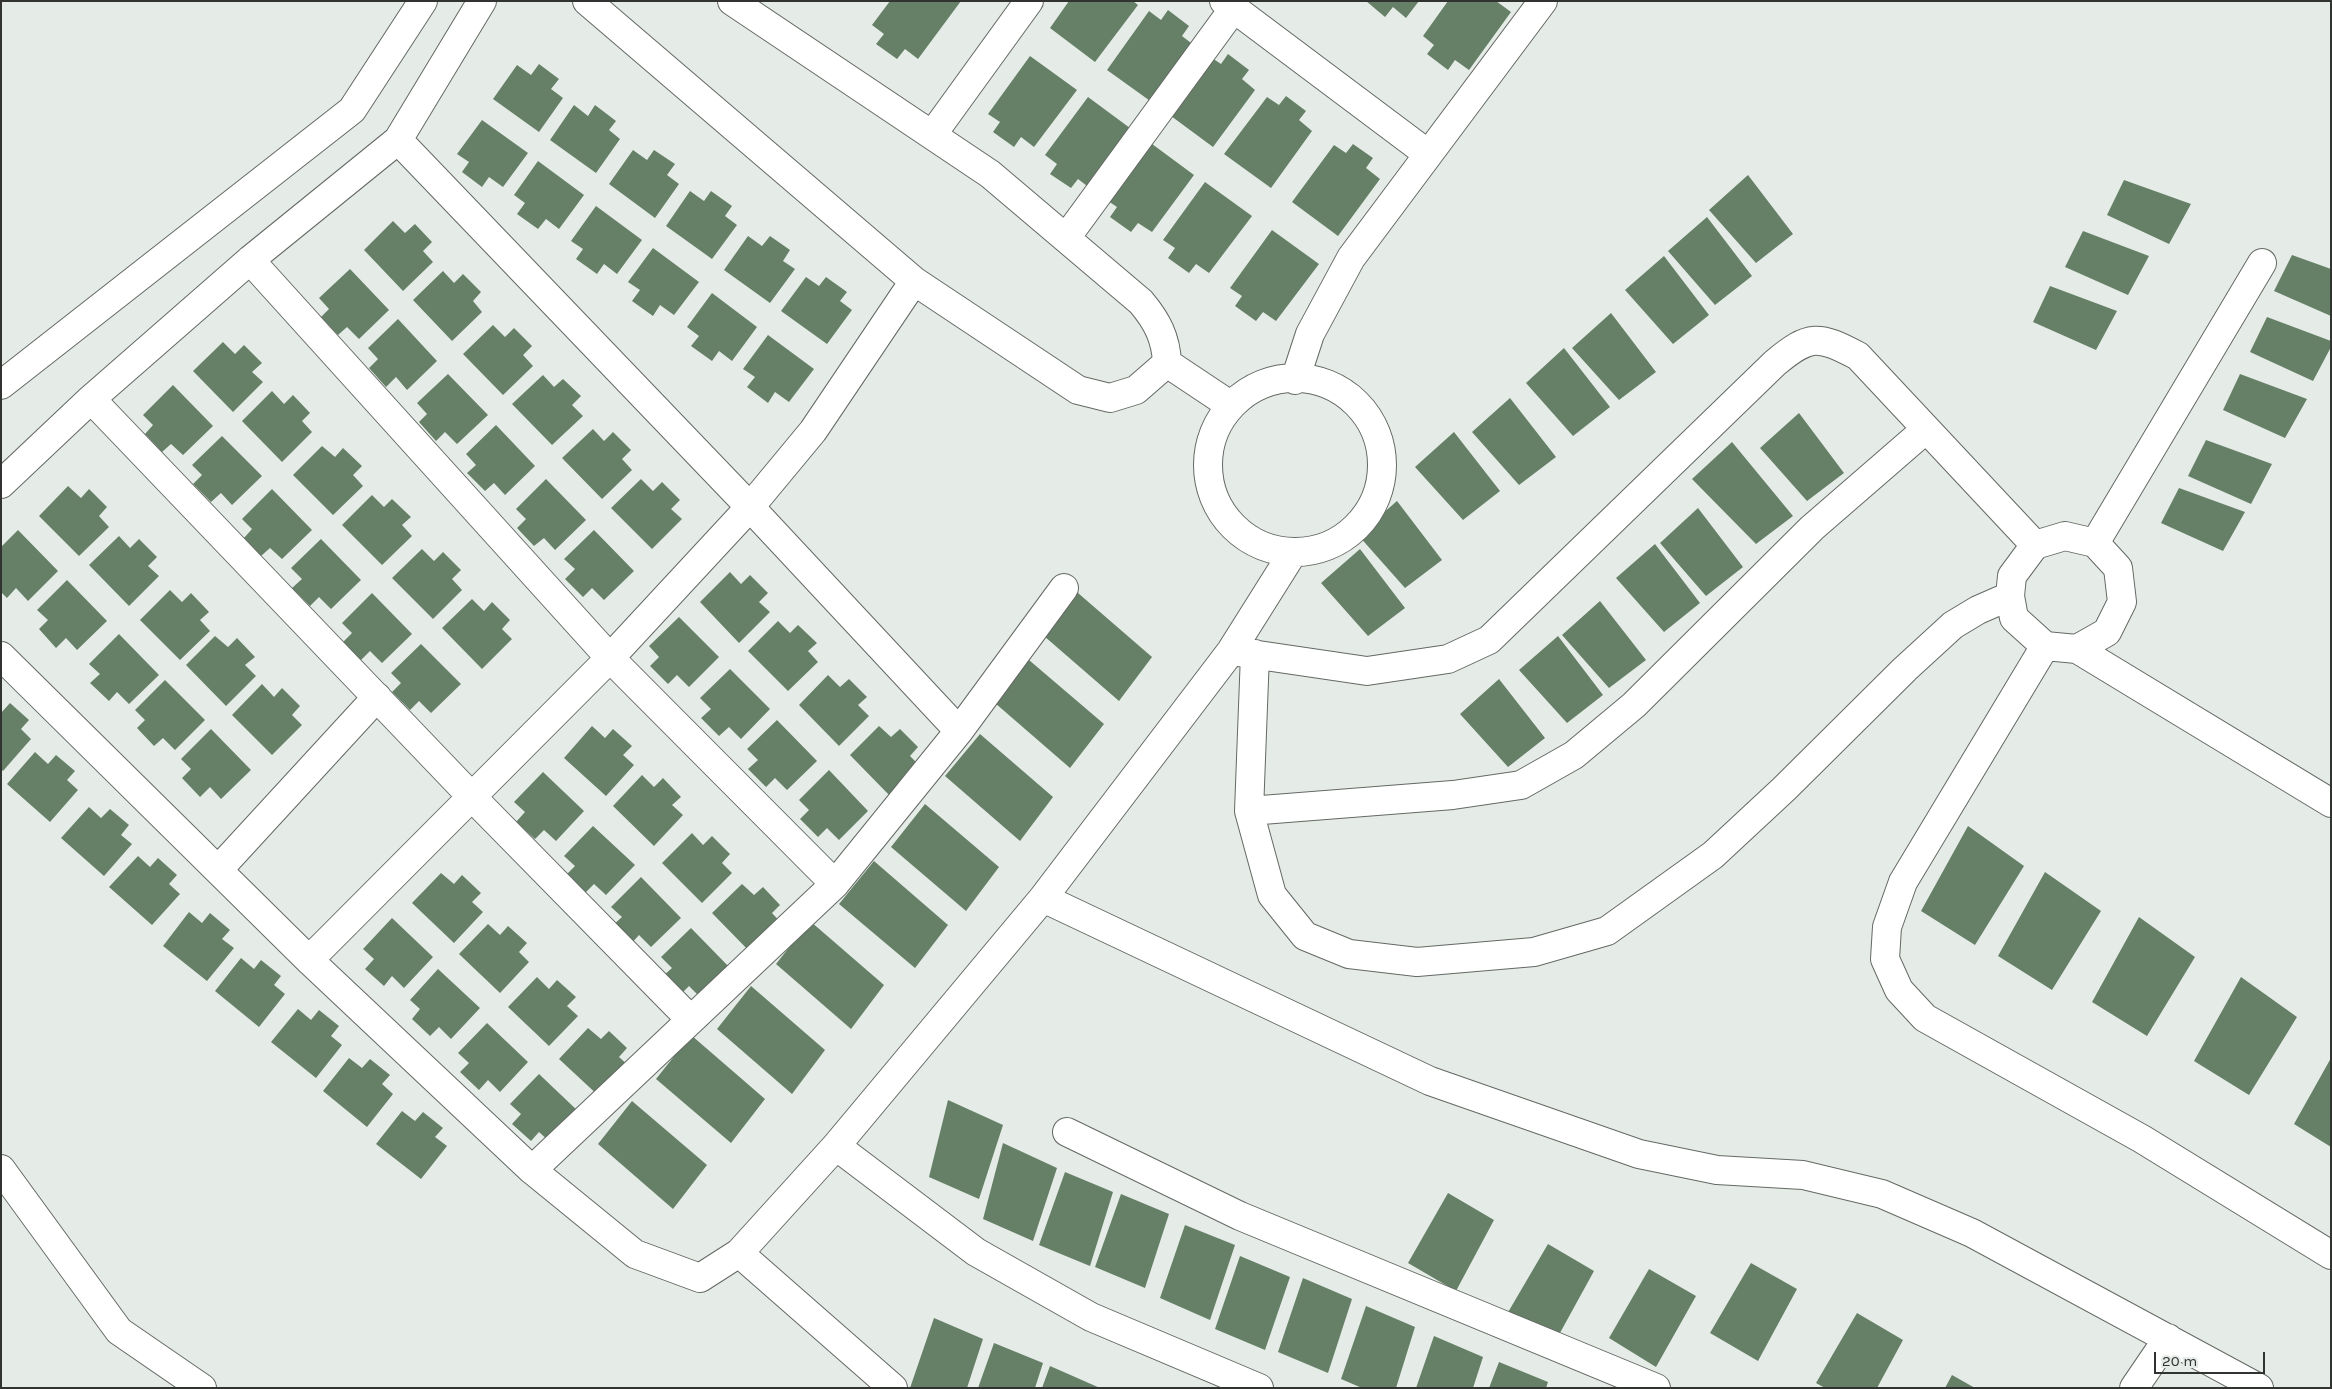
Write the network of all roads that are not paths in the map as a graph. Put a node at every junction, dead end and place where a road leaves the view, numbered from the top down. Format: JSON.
{"nodes":[{"id":1,"x":423,"y":1,"type":"edge"},
{"id":2,"x":482,"y":1,"type":"edge"},
{"id":3,"x":587,"y":1,"type":"edge"},
{"id":4,"x":732,"y":1,"type":"edge"},
{"id":5,"x":1029,"y":1,"type":"edge"},
{"id":6,"x":1543,"y":1,"type":"edge"},
{"id":7,"x":1229,"y":5,"type":"edge"},
{"id":8,"x":932,"y":135,"type":"junction"},
{"id":9,"x":398,"y":140,"type":"junction"},
{"id":10,"x":1428,"y":154,"type":"junction"},
{"id":11,"x":1066,"y":238,"type":"junction"},
{"id":12,"x":250,"y":260,"type":"junction"},
{"id":13,"x":2262,"y":263,"type":"dead end"},
{"id":14,"x":914,"y":282,"type":"junction"},
{"id":15,"x":1167,"y":363,"type":"junction"},
{"id":16,"x":1295,"y":380,"type":"junction"},
{"id":17,"x":1,"y":384,"type":"edge"},
{"id":18,"x":91,"y":399,"type":"junction"},
{"id":19,"x":1230,"y":405,"type":"junction"},
{"id":20,"x":1925,"y":430,"type":"junction"},
{"id":21,"x":1,"y":484,"type":"edge"},
{"id":22,"x":750,"y":507,"type":"junction"},
{"id":23,"x":2095,"y":543,"type":"junction"},
{"id":24,"x":2035,"y":545,"type":"junction"},
{"id":25,"x":1292,"y":554,"type":"junction"},
{"id":26,"x":1064,"y":588,"type":"dead end"},
{"id":27,"x":2010,"y":596,"type":"junction"},
{"id":28,"x":2045,"y":646,"type":"junction"},
{"id":29,"x":2078,"y":649,"type":"junction"},
{"id":30,"x":1243,"y":653,"type":"junction"},
{"id":31,"x":1,"y":656,"type":"edge"},
{"id":32,"x":610,"y":658,"type":"junction"},
{"id":33,"x":377,"y":697,"type":"junction"},
{"id":34,"x":959,"y":731,"type":"junction"},
{"id":35,"x":472,"y":796,"type":"junction"},
{"id":36,"x":2331,"y":803,"type":"edge"},
{"id":37,"x":1249,"y":811,"type":"junction"},
{"id":38,"x":218,"y":870,"type":"junction"},
{"id":39,"x":835,"y":884,"type":"junction"},
{"id":40,"x":1043,"y":898,"type":"junction"},
{"id":41,"x":309,"y":960,"type":"junction"},
{"id":42,"x":692,"y":1020,"type":"junction"},
{"id":43,"x":1067,"y":1132,"type":"dead end"},
{"id":44,"x":836,"y":1146,"type":"junction"},
{"id":45,"x":1,"y":1169,"type":"edge"},
{"id":46,"x":532,"y":1170,"type":"junction"},
{"id":47,"x":739,"y":1253,"type":"junction"},
{"id":48,"x":2331,"y":1255,"type":"edge"},
{"id":49,"x":2168,"y":1338,"type":"junction"},
{"id":50,"x":202,"y":1388,"type":"edge"},
{"id":51,"x":893,"y":1388,"type":"edge"},
{"id":52,"x":1259,"y":1388,"type":"edge"},
{"id":53,"x":1656,"y":1388,"type":"edge"},
{"id":54,"x":2134,"y":1388,"type":"edge"},
{"id":55,"x":2259,"y":1388,"type":"edge"}],
"edges":[{"from":1,"to":17,"type":"street"},
{"from":2,"to":9,"type":"street"},
{"from":3,"to":14,"type":"street"},
{"from":4,"to":8,"type":"street"},
{"from":5,"to":8,"type":"street"},
{"from":6,"to":10,"type":"street"},
{"from":7,"to":10,"type":"street"},
{"from":7,"to":11,"type":"street"},
{"from":8,"to":11,"type":"street"},
{"from":9,"to":12,"type":"street"},
{"from":9,"to":22,"type":"street"},
{"from":10,"to":16,"type":"street"},
{"from":11,"to":15,"type":"street"},
{"from":12,"to":18,"type":"street"},
{"from":12,"to":32,"type":"street"},
{"from":13,"to":23,"type":"street"},
{"from":14,"to":15,"type":"street"},
{"from":14,"to":22,"type":"street"},
{"from":15,"to":19,"type":"street"},
{"from":16,"to":19,"type":"street"},
{"from":16,"to":25,"type":"street"},
{"from":18,"to":21,"type":"street"},
{"from":18,"to":33,"type":"street"},
{"from":19,"to":25,"type":"street"},
{"from":20,"to":24,"type":"street"},
{"from":20,"to":30,"type":"street"},
{"from":20,"to":37,"type":"street"},
{"from":22,"to":32,"type":"street"},
{"from":22,"to":34,"type":"street"},
{"from":23,"to":24,"type":"street"},
{"from":23,"to":29,"type":"street"},
{"from":24,"to":27,"type":"street"},
{"from":25,"to":30,"type":"street"},
{"from":26,"to":34,"type":"street"},
{"from":27,"to":28,"type":"street"},
{"from":27,"to":37,"type":"street"},
{"from":28,"to":29,"type":"street"},
{"from":28,"to":48,"type":"street"},
{"from":29,"to":36,"type":"street"},
{"from":30,"to":37,"type":"street"},
{"from":30,"to":40,"type":"street"},
{"from":31,"to":38,"type":"street"},
{"from":32,"to":35,"type":"street"},
{"from":32,"to":39,"type":"street"},
{"from":33,"to":35,"type":"street"},
{"from":33,"to":38,"type":"street"},
{"from":34,"to":39,"type":"street"},
{"from":35,"to":41,"type":"street"},
{"from":35,"to":42,"type":"street"},
{"from":38,"to":41,"type":"street"},
{"from":39,"to":42,"type":"street"},
{"from":40,"to":44,"type":"street"},
{"from":40,"to":49,"type":"street"},
{"from":41,"to":46,"type":"street"},
{"from":42,"to":46,"type":"street"},
{"from":43,"to":53,"type":"street"},
{"from":44,"to":47,"type":"street"},
{"from":44,"to":52,"type":"street"},
{"from":45,"to":50,"type":"street"},
{"from":46,"to":47,"type":"street"},
{"from":47,"to":51,"type":"street"},
{"from":49,"to":54,"type":"street"},
{"from":49,"to":55,"type":"street"}]}
